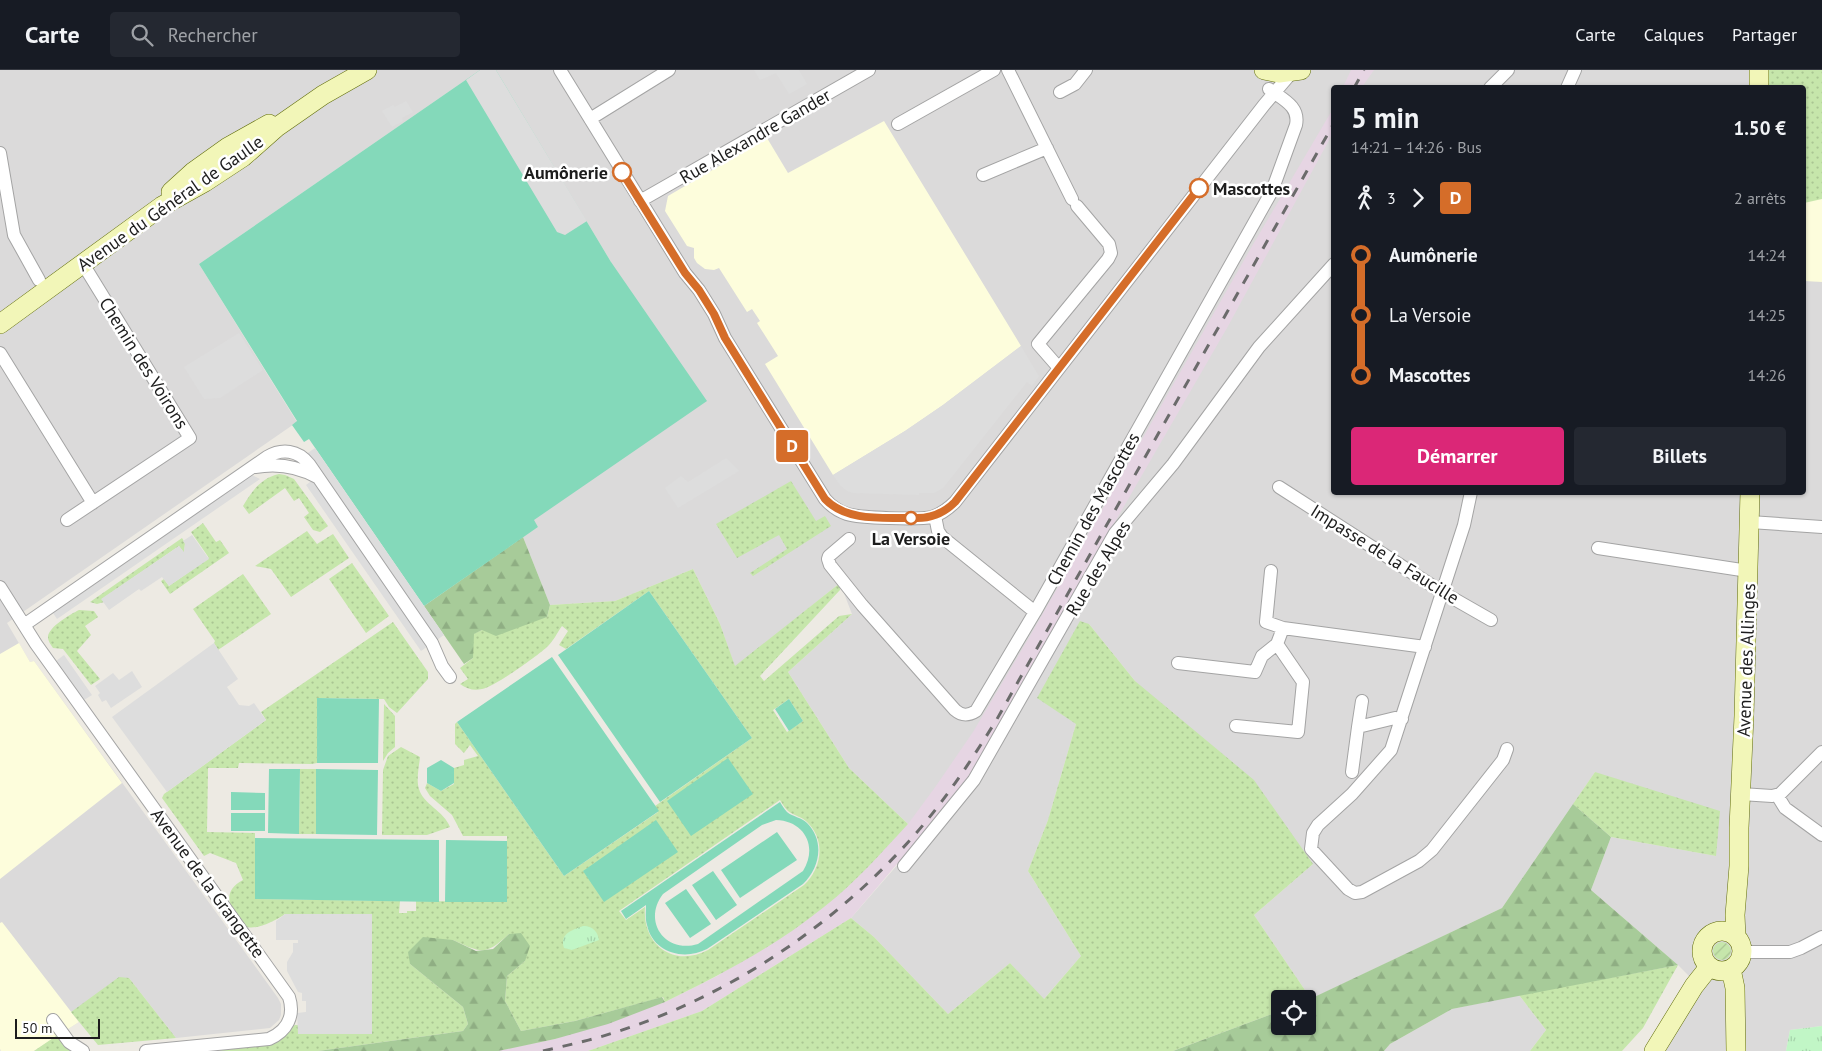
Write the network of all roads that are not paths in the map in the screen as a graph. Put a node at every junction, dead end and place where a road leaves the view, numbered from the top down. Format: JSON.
{"nodes":[{"id":1,"x":342,"y":70,"type":"edge"},
{"id":2,"x":367,"y":70,"type":"edge"},
{"id":3,"x":560,"y":70,"type":"edge"},
{"id":4,"x":669,"y":70,"type":"edge"},
{"id":5,"x":869,"y":70,"type":"edge"},
{"id":6,"x":994,"y":70,"type":"edge"},
{"id":7,"x":1008,"y":70,"type":"edge"},
{"id":8,"x":1086,"y":70,"type":"edge"},
{"id":9,"x":1508,"y":70,"type":"edge"},
{"id":10,"x":1575,"y":70,"type":"edge"},
{"id":11,"x":1759,"y":70,"type":"edge"},
{"id":12,"x":1297,"y":71,"type":"edge"},
{"id":13,"x":1269,"y":81,"type":"edge"},
{"id":14,"x":1493,"y":85,"type":"edge"},
{"id":15,"x":1568,"y":85,"type":"edge"},
{"id":16,"x":1759,"y":85,"type":"edge"},
{"id":17,"x":1060,"y":92,"type":"dead end"},
{"id":18,"x":590,"y":119,"type":"junction"},
{"id":19,"x":898,"y":124,"type":"dead end"},
{"id":20,"x":1047,"y":148,"type":"junction"},
{"id":21,"x":0,"y":153,"type":"edge"},
{"id":22,"x":229,"y":157,"type":"junction"},
{"id":23,"x":210,"y":169,"type":"junction"},
{"id":24,"x":983,"y":175,"type":"dead end"},
{"id":25,"x":640,"y":201,"type":"junction"},
{"id":26,"x":83,"y":264,"type":"junction"},
{"id":27,"x":1331,"y":267,"type":"edge"},
{"id":28,"x":43,"y":285,"type":"junction"},
{"id":29,"x":0,"y":307,"type":"edge"},
{"id":30,"x":0,"y":324,"type":"edge"},
{"id":31,"x":0,"y":353,"type":"edge"},
{"id":32,"x":1059,"y":368,"type":"junction"},
{"id":33,"x":1280,"y":487,"type":"dead end"},
{"id":34,"x":1470,"y":495,"type":"edge"},
{"id":35,"x":1750,"y":495,"type":"edge"},
{"id":36,"x":93,"y":503,"type":"junction"},
{"id":37,"x":935,"y":516,"type":"junction"},
{"id":38,"x":67,"y":520,"type":"dead end"},
{"id":39,"x":1750,"y":522,"type":"junction"},
{"id":40,"x":1822,"y":527,"type":"edge"},
{"id":41,"x":849,"y":539,"type":"dead end"},
{"id":42,"x":1598,"y":548,"type":"dead end"},
{"id":43,"x":1271,"y":571,"type":"dead end"},
{"id":44,"x":1748,"y":571,"type":"junction"},
{"id":45,"x":0,"y":587,"type":"edge"},
{"id":46,"x":1442,"y":592,"type":"junction"},
{"id":47,"x":1035,"y":612,"type":"junction"},
{"id":48,"x":1491,"y":620,"type":"dead end"},
{"id":49,"x":24,"y":625,"type":"junction"},
{"id":50,"x":1283,"y":628,"type":"junction"},
{"id":51,"x":1277,"y":644,"type":"junction"},
{"id":52,"x":1425,"y":647,"type":"junction"},
{"id":53,"x":1178,"y":662,"type":"dead end"},
{"id":54,"x":450,"y":677,"type":"dead end"},
{"id":55,"x":1362,"y":701,"type":"dead end"},
{"id":56,"x":1402,"y":719,"type":"junction"},
{"id":57,"x":1236,"y":726,"type":"dead end"},
{"id":58,"x":1358,"y":728,"type":"junction"},
{"id":59,"x":1507,"y":749,"type":"dead end"},
{"id":60,"x":1822,"y":752,"type":"edge"},
{"id":61,"x":1352,"y":772,"type":"dead end"},
{"id":62,"x":1782,"y":791,"type":"junction"},
{"id":63,"x":1741,"y":794,"type":"junction"},
{"id":64,"x":1739,"y":828,"type":"junction"},
{"id":65,"x":1822,"y":835,"type":"edge"},
{"id":66,"x":904,"y":866,"type":"dead end"},
{"id":67,"x":1716,"y":932,"type":"junction"},
{"id":68,"x":1822,"y":937,"type":"edge"},
{"id":69,"x":1739,"y":944,"type":"junction"},
{"id":70,"x":1709,"y":966,"type":"junction"},
{"id":71,"x":1731,"y":969,"type":"junction"},
{"id":72,"x":52,"y":1020,"type":"dead end"},
{"id":73,"x":83,"y":1051,"type":"edge"},
{"id":74,"x":146,"y":1051,"type":"edge"},
{"id":75,"x":1654,"y":1051,"type":"edge"},
{"id":76,"x":1736,"y":1051,"type":"edge"}],
"edges":[{"from":1,"to":22,"type":"main road","name":"Avenue du Général de Gaulle"},
{"from":2,"to":22,"type":"main road","name":"Avenue du Général de Gaulle"},
{"from":3,"to":18,"type":"street"},
{"from":4,"to":18,"type":"street"},
{"from":5,"to":25,"type":"street","name":"Rue Alexandre Gander"},
{"from":6,"to":19,"type":"street"},
{"from":7,"to":20,"type":"street"},
{"from":8,"to":17,"type":"street"},
{"from":9,"to":14,"type":"street"},
{"from":10,"to":15,"type":"street"},
{"from":11,"to":16,"type":"main road"},
{"from":12,"to":13,"type":"main road"},
{"from":13,"to":32,"type":"street"},
{"from":13,"to":47,"type":"street","name":"Chemin des Mascottes"},
{"from":18,"to":25,"type":"street"},
{"from":20,"to":24,"type":"street"},
{"from":20,"to":32,"type":"street"},
{"from":21,"to":28,"type":"street"},
{"from":22,"to":23,"type":"main road","name":"Avenue du Général de Gaulle"},
{"from":23,"to":26,"type":"main road","name":"Avenue du Général de Gaulle"},
{"from":23,"to":28,"type":"main road","name":"Avenue du Général de Gaulle"},
{"from":25,"to":37,"type":"street"},
{"from":26,"to":28,"type":"main road","name":"Avenue du Général de Gaulle"},
{"from":26,"to":36,"type":"street","name":"Chemin des Voirons"},
{"from":27,"to":66,"type":"street","name":"Rue des Alpes"},
{"from":28,"to":29,"type":"main road","name":"Avenue du Général de Gaulle"},
{"from":28,"to":30,"type":"main road","name":"Avenue du Général de Gaulle"},
{"from":31,"to":36,"type":"street"},
{"from":32,"to":37,"type":"street"},
{"from":33,"to":46,"type":"street","name":"Impasse de la Faucille"},
{"from":34,"to":46,"type":"street"},
{"from":35,"to":39,"type":"main road","name":"Avenue des Allinges"},
{"from":36,"to":38,"type":"street","name":"Chemin des Voirons"},
{"from":37,"to":47,"type":"street"},
{"from":39,"to":40,"type":"street"},
{"from":39,"to":44,"type":"main road","name":"Avenue des Allinges"},
{"from":41,"to":47,"type":"street","name":"Chemin des Mascottes"},
{"from":42,"to":44,"type":"street"},
{"from":43,"to":50,"type":"street"},
{"from":44,"to":63,"type":"main road","name":"Avenue des Allinges"},
{"from":45,"to":49,"type":"street","name":"Avenue de la Grangette"},
{"from":46,"to":48,"type":"street","name":"Impasse de la Faucille"},
{"from":46,"to":52,"type":"street"},
{"from":49,"to":54,"type":"street"},
{"from":49,"to":74,"type":"street","name":"Avenue de la Grangette"},
{"from":50,"to":51,"type":"street"},
{"from":50,"to":52,"type":"street"},
{"from":51,"to":53,"type":"street"},
{"from":51,"to":57,"type":"street"},
{"from":52,"to":56,"type":"street"},
{"from":55,"to":58,"type":"street"},
{"from":56,"to":58,"type":"street"},
{"from":56,"to":59,"type":"street"},
{"from":58,"to":61,"type":"street"},
{"from":60,"to":62,"type":"street"},
{"from":62,"to":63,"type":"street"},
{"from":62,"to":65,"type":"street"},
{"from":63,"to":64,"type":"main road","name":"Avenue des Allinges"},
{"from":64,"to":67,"type":"main road","name":"Avenue des Allinges"},
{"from":64,"to":69,"type":"main road","name":"Avenue des Allinges"},
{"from":67,"to":69,"type":"main road"},
{"from":67,"to":70,"type":"main road"},
{"from":68,"to":69,"type":"street"},
{"from":69,"to":71,"type":"main road"},
{"from":70,"to":71,"type":"main road"},
{"from":70,"to":75,"type":"main road"},
{"from":71,"to":76,"type":"main road"},
{"from":72,"to":73,"type":"street"}]}
